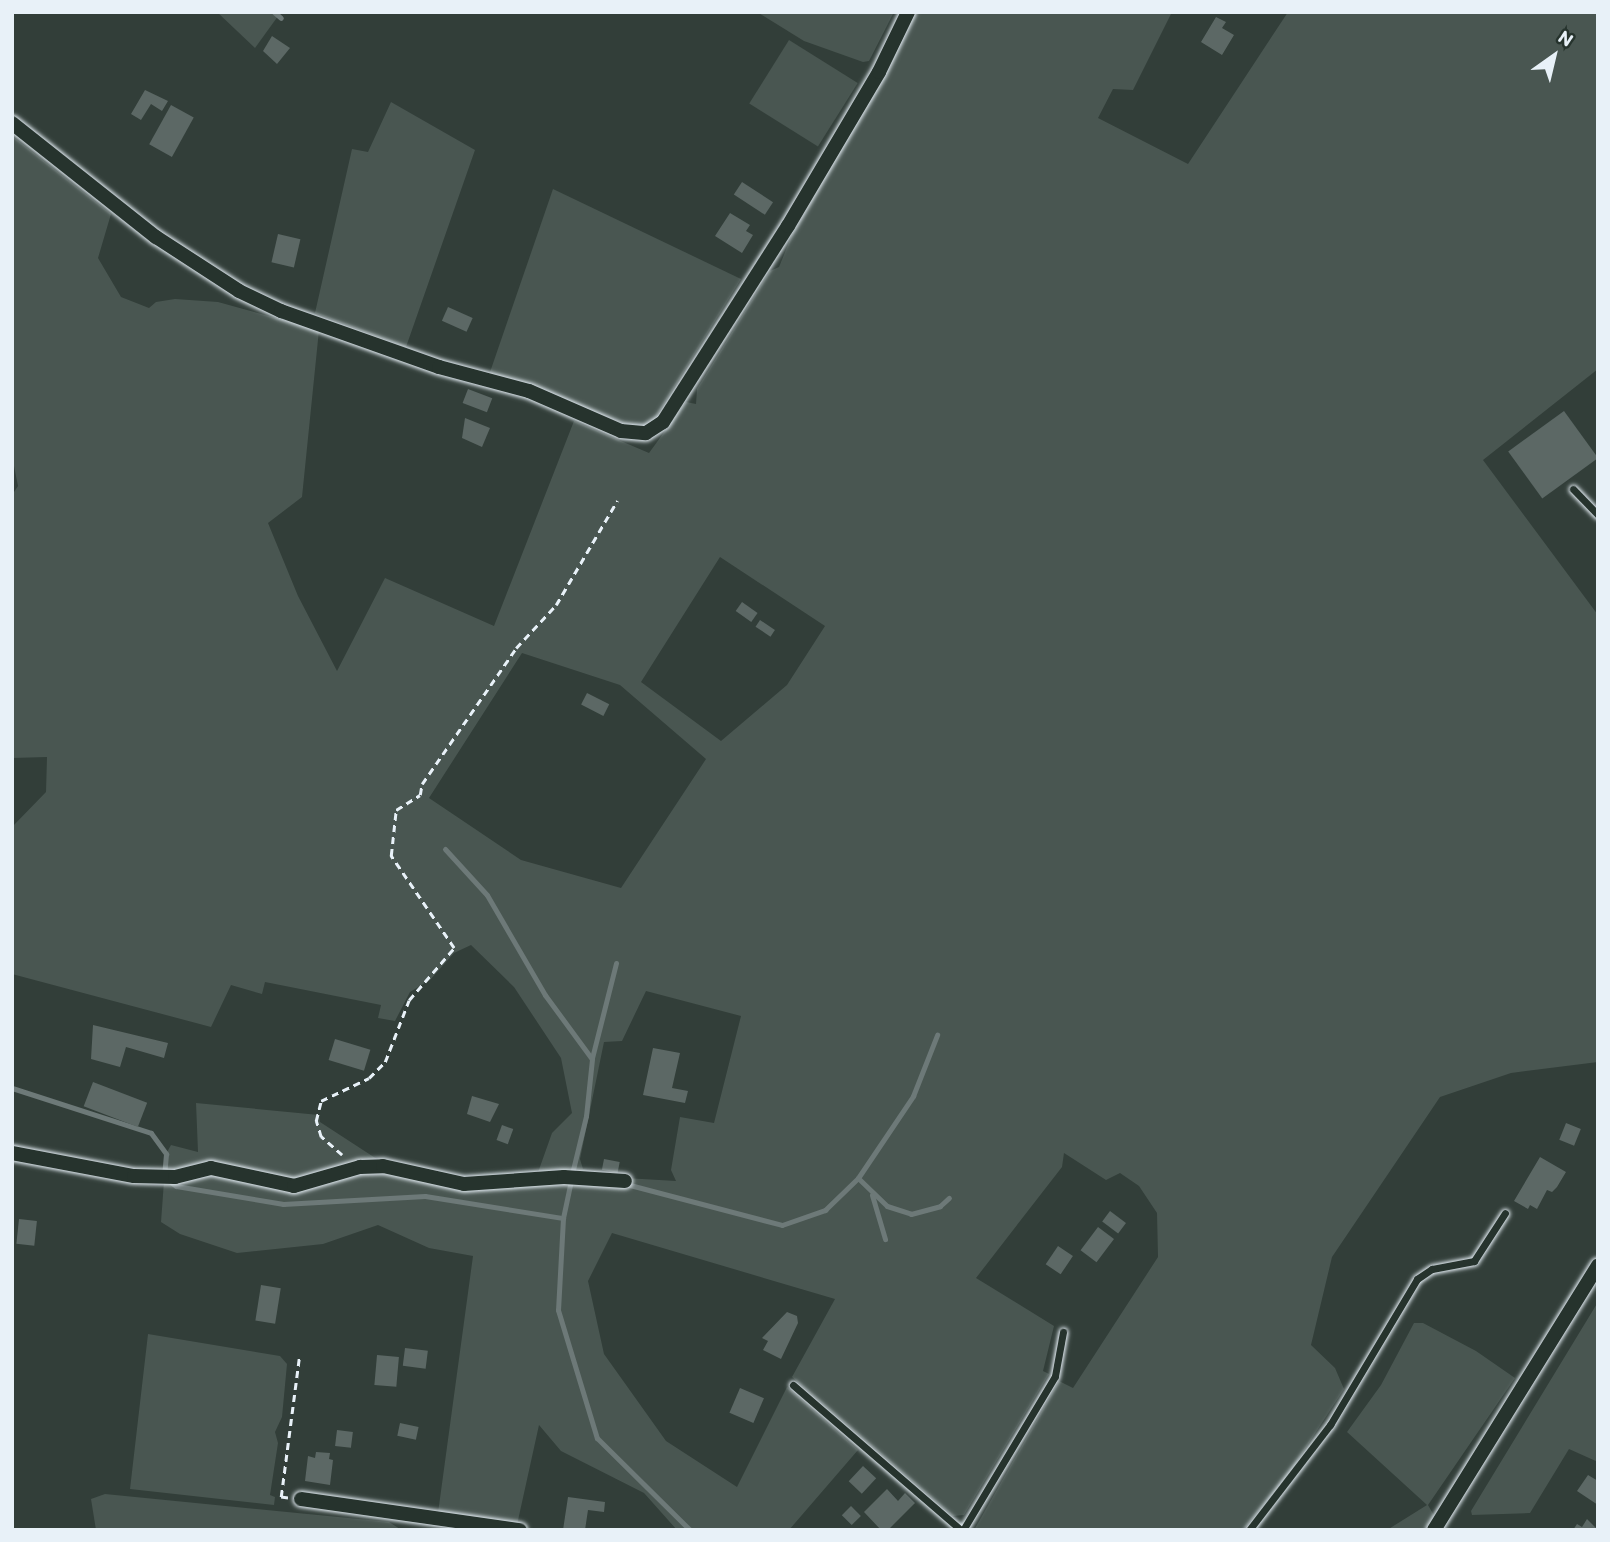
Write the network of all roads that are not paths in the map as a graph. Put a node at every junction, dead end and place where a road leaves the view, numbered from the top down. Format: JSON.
{"nodes":[{"id":1,"x":908,"y":12,"type":"edge"},
{"id":2,"x":12,"y":123,"type":"edge"},
{"id":3,"x":1573,"y":489,"type":"dead end"},
{"id":4,"x":1598,"y":514,"type":"edge"},
{"id":5,"x":12,"y":1153,"type":"edge"},
{"id":6,"x":625,"y":1181,"type":"dead end"},
{"id":7,"x":1505,"y":1213,"type":"dead end"},
{"id":8,"x":1598,"y":1266,"type":"edge"},
{"id":9,"x":1063,"y":1332,"type":"dead end"},
{"id":10,"x":793,"y":1385,"type":"dead end"},
{"id":11,"x":302,"y":1499,"type":"road end"},
{"id":12,"x":520,"y":1530,"type":"edge"},
{"id":13,"x":962,"y":1530,"type":"edge"},
{"id":14,"x":1249,"y":1530,"type":"edge"},
{"id":15,"x":1434,"y":1530,"type":"edge"}],
"edges":[{"from":1,"to":2,"type":"street"},
{"from":3,"to":4,"type":"lane"},
{"from":5,"to":6,"type":"street"},
{"from":7,"to":14,"type":"lane"},
{"from":8,"to":15,"type":"street"},
{"from":9,"to":13,"type":"lane"},
{"from":10,"to":13,"type":"lane"},
{"from":11,"to":12,"type":"street"}]}
